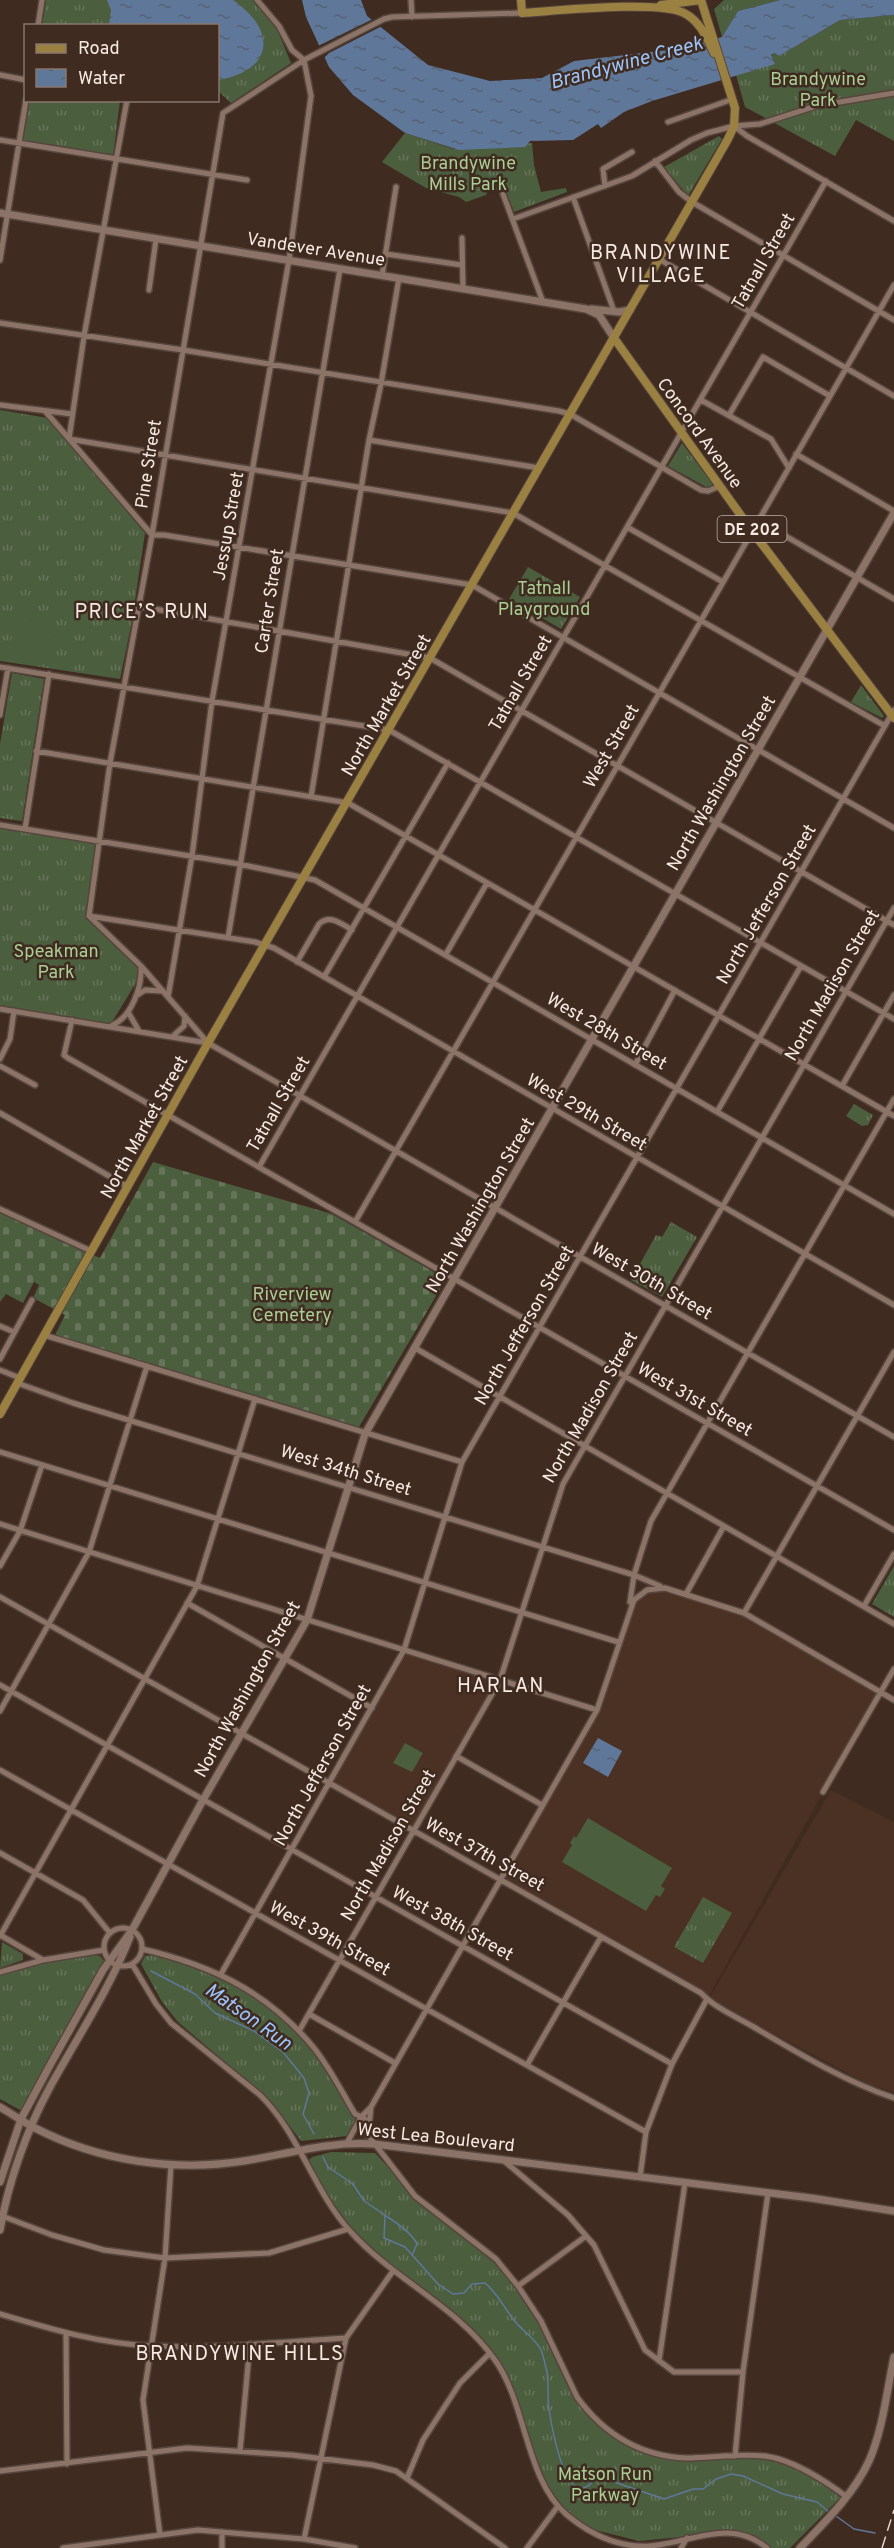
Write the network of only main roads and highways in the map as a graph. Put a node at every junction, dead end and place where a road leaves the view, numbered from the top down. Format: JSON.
{"nodes":[{"id":1,"x":521,"y":0,"type":"edge"},
{"id":2,"x":702,"y":0,"type":"edge"},
{"id":3,"x":610,"y":4,"type":"edge"},
{"id":4,"x":645,"y":8,"type":"junction"},
{"id":5,"x":708,"y":33,"type":"junction"},
{"id":6,"x":4,"y":213,"type":"edge"},
{"id":7,"x":586,"y":309,"type":"junction"},
{"id":8,"x":630,"y":310,"type":"junction"},
{"id":9,"x":614,"y":338,"type":"junction"},
{"id":10,"x":894,"y":512,"type":"edge"},
{"id":11,"x":827,"y":629,"type":"junction"},
{"id":12,"x":893,"y":714,"type":"edge"},
{"id":13,"x":0,"y":1414,"type":"edge"},
{"id":14,"x":132,"y":1930,"type":"junction"},
{"id":15,"x":0,"y":2107,"type":"edge"},
{"id":16,"x":21,"y":2119,"type":"junction"},
{"id":17,"x":33,"y":2127,"type":"junction"},
{"id":18,"x":0,"y":2182,"type":"edge"},
{"id":19,"x":894,"y":2205,"type":"edge"},
{"id":20,"x":880,"y":2208,"type":"junction"},
{"id":21,"x":894,"y":2211,"type":"edge"},
{"id":22,"x":1,"y":2216,"type":"edge"},
{"id":23,"x":0,"y":2230,"type":"edge"},
{"id":24,"x":894,"y":2356,"type":"edge"},
{"id":25,"x":800,"y":2548,"type":"edge"}],
"edges":[{"from":1,"to":3,"type":"main road"},
{"from":2,"to":4,"type":"main road"},
{"from":2,"to":5,"type":"main road"},
{"from":3,"to":4,"type":"main road"},
{"from":4,"to":5,"type":"main road"},
{"from":5,"to":8,"type":"main road","name":"North Market Street"},
{"from":6,"to":7,"type":"main road","name":"Vandever Avenue"},
{"from":7,"to":8,"type":"main road","name":"Vandever Avenue"},
{"from":7,"to":9,"type":"main road"},
{"from":8,"to":9,"type":"main road","name":"North Market Street"},
{"from":9,"to":11,"type":"main road","name":"Concord Avenue","number":"DE 202"},
{"from":9,"to":13,"type":"main road","name":"North Market Street"},
{"from":10,"to":11,"type":"main road","name":"North Washington Street"},
{"from":11,"to":12,"type":"main road","name":"Concord Avenue","number":"DE 202"},
{"from":11,"to":14,"type":"main road","name":"North Washington Street"},
{"from":14,"to":16,"type":"main road","name":"North Washington Street"},
{"from":14,"to":17,"type":"main road","name":"North Washington Street"},
{"from":15,"to":16,"type":"main road","name":"West Lea Boulevard"},
{"from":16,"to":17,"type":"main road","name":"West Lea Boulevard"},
{"from":16,"to":18,"type":"main road","name":"North Washington Street"},
{"from":17,"to":20,"type":"main road","name":"West Lea Boulevard"},
{"from":17,"to":22,"type":"main road","name":"North Washington Street"},
{"from":19,"to":20,"type":"main road","name":"West Lea Boulevard"},
{"from":20,"to":21,"type":"main road","name":"West Lea Boulevard"},
{"from":22,"to":23,"type":"main road","name":"North Washington Street"},
{"from":24,"to":25,"type":"main road"}]}
